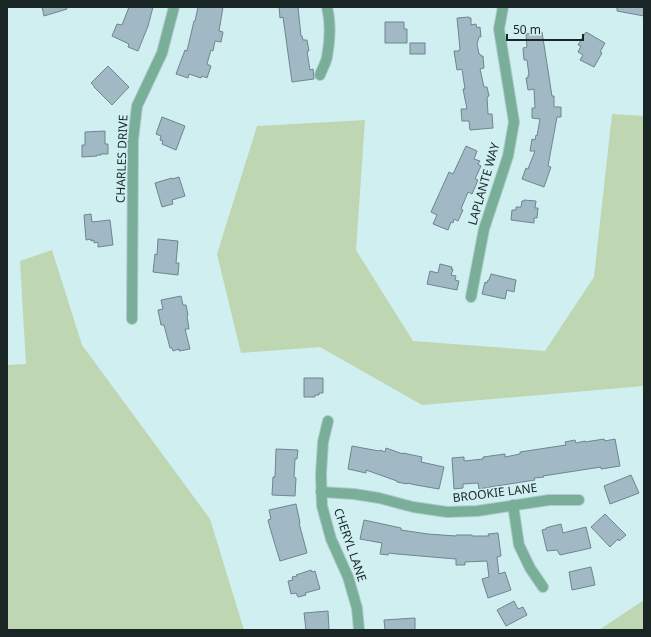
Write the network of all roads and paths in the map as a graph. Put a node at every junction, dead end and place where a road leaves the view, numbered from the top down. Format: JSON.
{"nodes":[{"id":1,"x":174,"y":7,"type":"edge"},
{"id":2,"x":327,"y":7,"type":"edge"},
{"id":3,"x":503,"y":7,"type":"edge"},
{"id":4,"x":320,"y":75,"type":"dead end"},
{"id":5,"x":471,"y":297,"type":"dead end"},
{"id":6,"x":132,"y":319,"type":"dead end"},
{"id":7,"x":328,"y":421,"type":"dead end"},
{"id":8,"x":321,"y":492,"type":"junction"},
{"id":9,"x":578,"y":500,"type":"dead end"},
{"id":10,"x":513,"y":505,"type":"junction"},
{"id":11,"x":543,"y":587,"type":"dead end"},
{"id":12,"x":359,"y":630,"type":"edge"}],
"edges":[{"from":1,"to":6,"type":"street","name":"CHARLES DRIVE"},
{"from":2,"to":4,"type":"street"},
{"from":3,"to":5,"type":"street","name":"LAPLANTE WAY"},
{"from":7,"to":8,"type":"street","name":"CHERYL LANE"},
{"from":8,"to":10,"type":"street","name":"BROOKIE LANE"},
{"from":8,"to":12,"type":"street","name":"CHERYL LANE"},
{"from":9,"to":10,"type":"street","name":"BROOKIE LANE"},
{"from":10,"to":11,"type":"street"}]}
